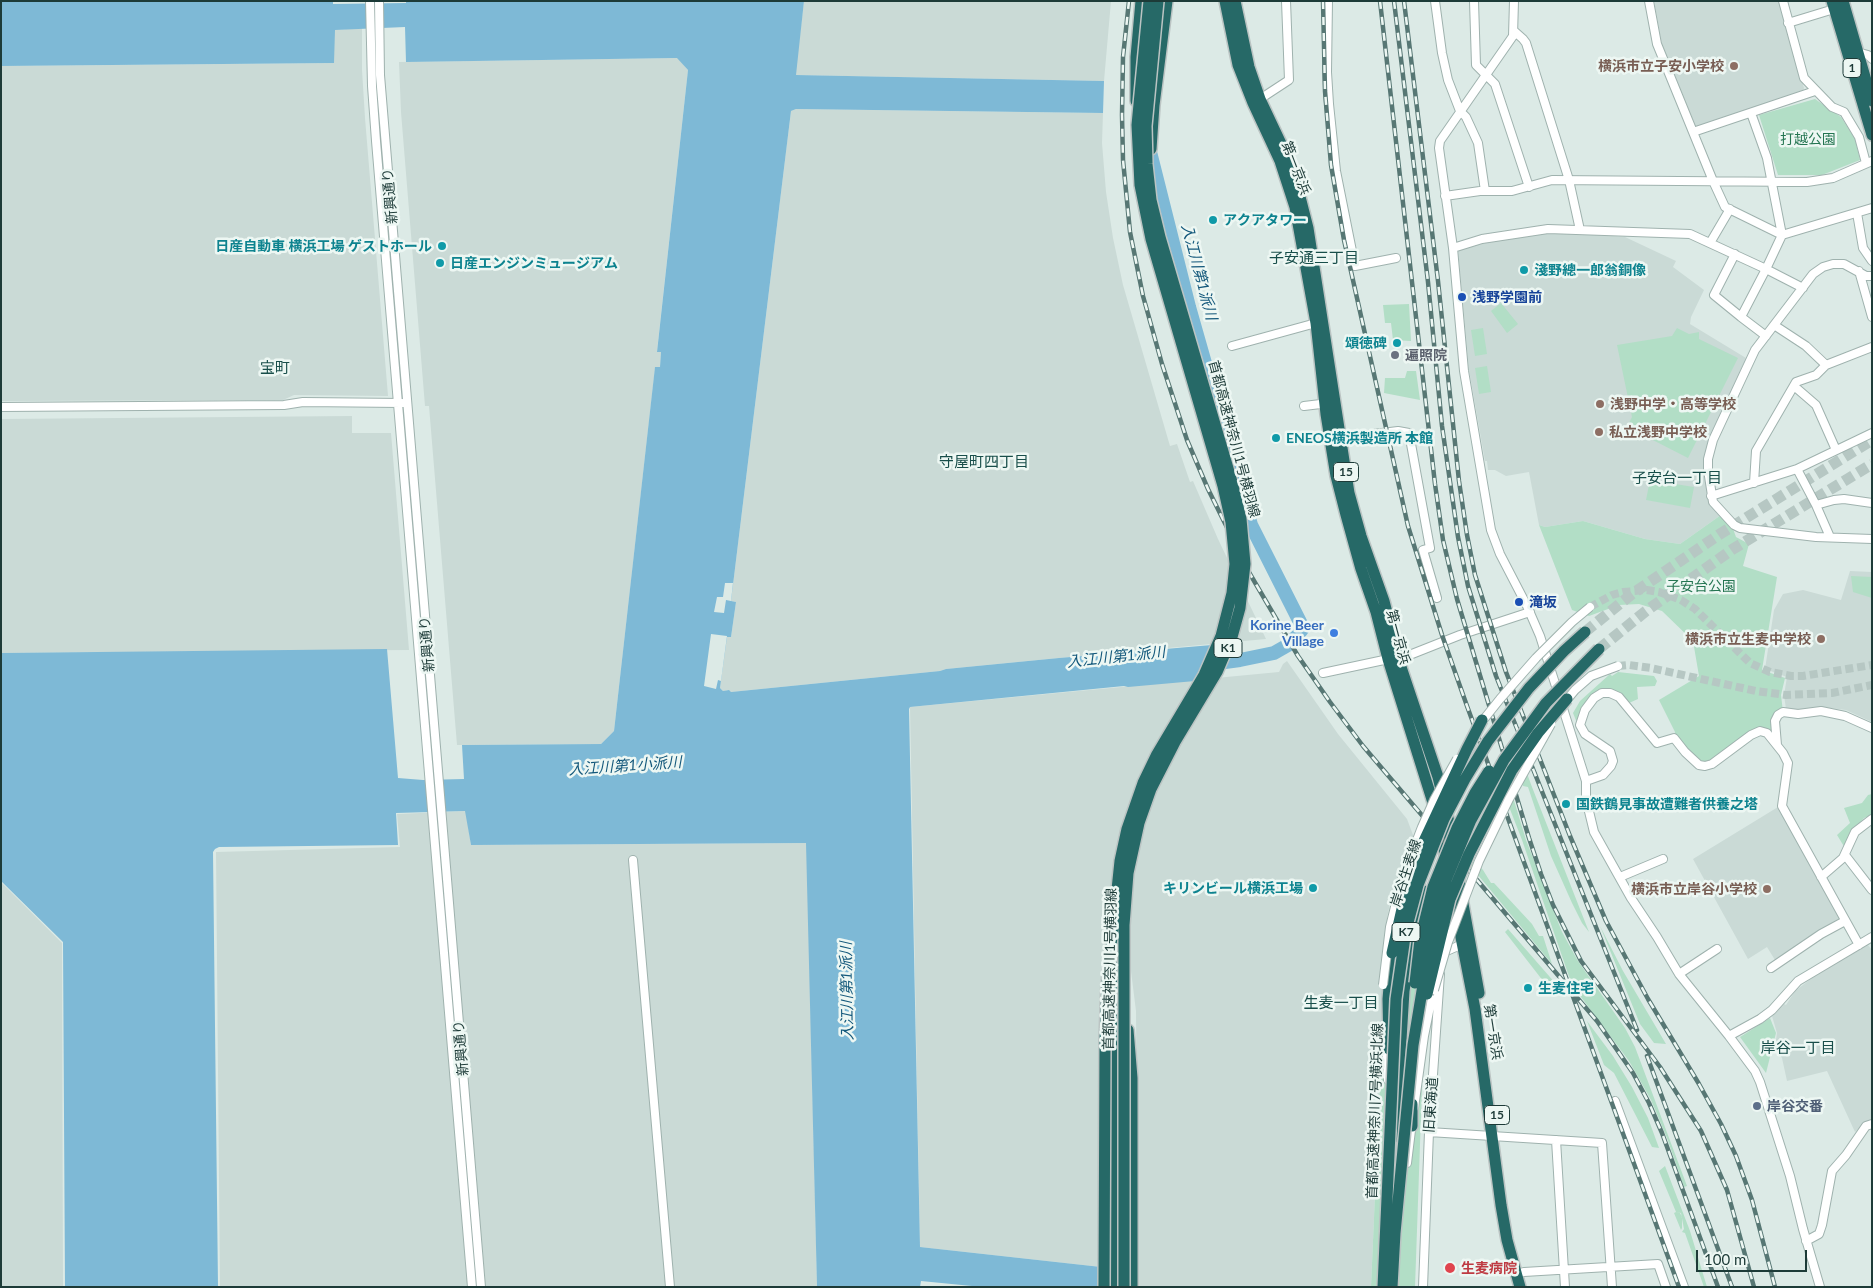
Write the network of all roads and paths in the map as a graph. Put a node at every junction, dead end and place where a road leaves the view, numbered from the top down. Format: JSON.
{"nodes":[{"id":1,"x":370,"y":1,"type":"edge"},
{"id":2,"x":379,"y":1,"type":"edge"},
{"id":3,"x":1141,"y":1,"type":"edge"},
{"id":4,"x":1149,"y":1,"type":"edge"},
{"id":5,"x":1158,"y":1,"type":"edge"},
{"id":6,"x":1167,"y":1,"type":"edge"},
{"id":7,"x":1176,"y":1,"type":"edge"},
{"id":8,"x":1225,"y":1,"type":"edge"},
{"id":9,"x":1235,"y":1,"type":"edge"},
{"id":10,"x":1286,"y":1,"type":"edge"},
{"id":11,"x":1328,"y":1,"type":"edge"},
{"id":12,"x":1435,"y":1,"type":"edge"},
{"id":13,"x":1474,"y":1,"type":"edge"},
{"id":14,"x":1514,"y":1,"type":"edge"},
{"id":15,"x":1649,"y":1,"type":"edge"},
{"id":16,"x":1783,"y":1,"type":"edge"},
{"id":17,"x":1843,"y":1,"type":"edge"},
{"id":18,"x":1833,"y":5,"type":"edge"},
{"id":19,"x":1165,"y":19,"type":"junction"},
{"id":20,"x":1788,"y":22,"type":"junction"},
{"id":21,"x":1514,"y":31,"type":"junction"},
{"id":22,"x":1857,"y":52,"type":"junction"},
{"id":23,"x":1872,"y":59,"type":"edge"},
{"id":24,"x":1486,"y":74,"type":"junction"},
{"id":25,"x":1815,"y":91,"type":"junction"},
{"id":26,"x":1260,"y":99,"type":"junction"},
{"id":27,"x":1872,"y":101,"type":"edge"},
{"id":28,"x":1460,"y":111,"type":"junction"},
{"id":29,"x":1751,"y":113,"type":"junction"},
{"id":30,"x":1137,"y":125,"type":"junction"},
{"id":31,"x":1693,"y":132,"type":"junction"},
{"id":32,"x":1872,"y":134,"type":"edge"},
{"id":33,"x":1869,"y":162,"type":"edge"},
{"id":34,"x":1569,"y":180,"type":"junction"},
{"id":35,"x":1713,"y":181,"type":"junction"},
{"id":36,"x":1772,"y":182,"type":"junction"},
{"id":37,"x":1529,"y":187,"type":"junction"},
{"id":38,"x":1485,"y":191,"type":"junction"},
{"id":39,"x":1445,"y":196,"type":"junction"},
{"id":40,"x":1872,"y":208,"type":"edge"},
{"id":41,"x":1730,"y":209,"type":"junction"},
{"id":42,"x":1857,"y":213,"type":"junction"},
{"id":43,"x":1156,"y":219,"type":"junction"},
{"id":44,"x":1580,"y":230,"type":"junction"},
{"id":45,"x":1782,"y":234,"type":"junction"},
{"id":46,"x":1710,"y":243,"type":"junction"},
{"id":47,"x":1453,"y":248,"type":"junction"},
{"id":48,"x":1735,"y":254,"type":"junction"},
{"id":49,"x":1396,"y":258,"type":"dead end"},
{"id":50,"x":1872,"y":261,"type":"edge"},
{"id":51,"x":1766,"y":269,"type":"junction"},
{"id":52,"x":1859,"y":271,"type":"junction"},
{"id":53,"x":1872,"y":276,"type":"edge"},
{"id":54,"x":1803,"y":288,"type":"junction"},
{"id":55,"x":1741,"y":317,"type":"junction"},
{"id":56,"x":1872,"y":317,"type":"edge"},
{"id":57,"x":1316,"y":323,"type":"junction"},
{"id":58,"x":1774,"y":325,"type":"junction"},
{"id":59,"x":1766,"y":336,"type":"junction"},
{"id":60,"x":1232,"y":346,"type":"dead end"},
{"id":61,"x":1872,"y":347,"type":"edge"},
{"id":62,"x":1826,"y":365,"type":"junction"},
{"id":63,"x":1794,"y":386,"type":"junction"},
{"id":64,"x":407,"y":403,"type":"junction"},
{"id":65,"x":1330,"y":403,"type":"junction"},
{"id":66,"x":398,"y":404,"type":"junction"},
{"id":67,"x":1304,"y":406,"type":"dead end"},
{"id":68,"x":1,"y":407,"type":"edge"},
{"id":69,"x":1872,"y":433,"type":"edge"},
{"id":70,"x":1342,"y":438,"type":"junction"},
{"id":71,"x":1836,"y":450,"type":"junction"},
{"id":72,"x":1797,"y":469,"type":"junction"},
{"id":73,"x":1754,"y":483,"type":"junction"},
{"id":74,"x":1711,"y":496,"type":"junction"},
{"id":75,"x":1872,"y":503,"type":"edge"},
{"id":76,"x":1816,"y":505,"type":"junction"},
{"id":77,"x":1830,"y":537,"type":"junction"},
{"id":78,"x":1872,"y":539,"type":"edge"},
{"id":79,"x":1437,"y":598,"type":"dead end"},
{"id":80,"x":1590,"y":607,"type":"tunnel mouth"},
{"id":81,"x":1530,"y":612,"type":"junction"},
{"id":82,"x":1585,"y":632,"type":"tunnel mouth"},
{"id":83,"x":1599,"y":649,"type":"tunnel mouth"},
{"id":84,"x":1393,"y":658,"type":"junction"},
{"id":85,"x":1618,"y":666,"type":"tunnel mouth"},
{"id":86,"x":1323,"y":673,"type":"dead end"},
{"id":87,"x":1567,"y":700,"type":"joint"},
{"id":88,"x":1482,"y":720,"type":"junction"},
{"id":89,"x":1872,"y":728,"type":"edge"},
{"id":90,"x":1488,"y":741,"type":"junction"},
{"id":91,"x":1778,"y":745,"type":"junction"},
{"id":92,"x":434,"y":776,"type":"junction"},
{"id":93,"x":1586,"y":781,"type":"junction"},
{"id":94,"x":437,"y":815,"type":"junction"},
{"id":95,"x":1872,"y":819,"type":"edge"},
{"id":96,"x":1845,"y":855,"type":"junction"},
{"id":97,"x":1663,"y":859,"type":"dead end"},
{"id":98,"x":633,"y":860,"type":"dead end"},
{"id":99,"x":1821,"y":876,"type":"junction"},
{"id":100,"x":1620,"y":877,"type":"junction"},
{"id":101,"x":1872,"y":890,"type":"edge"},
{"id":102,"x":1115,"y":908,"type":"junction"},
{"id":103,"x":1845,"y":921,"type":"junction"},
{"id":104,"x":1872,"y":937,"type":"edge"},
{"id":105,"x":1465,"y":943,"type":"junction"},
{"id":106,"x":1858,"y":945,"type":"junction"},
{"id":107,"x":1717,"y":949,"type":"dead end"},
{"id":108,"x":1771,"y":968,"type":"dead end"},
{"id":109,"x":1679,"y":974,"type":"junction"},
{"id":110,"x":1124,"y":981,"type":"junction"},
{"id":111,"x":1728,"y":1036,"type":"junction"},
{"id":112,"x":1614,"y":1101,"type":"dead end"},
{"id":113,"x":1390,"y":1105,"type":"junction"},
{"id":114,"x":1872,"y":1124,"type":"edge"},
{"id":115,"x":1408,"y":1131,"type":"junction"},
{"id":116,"x":1429,"y":1132,"type":"junction"},
{"id":117,"x":1496,"y":1136,"type":"junction"},
{"id":118,"x":1556,"y":1140,"type":"junction"},
{"id":119,"x":1392,"y":1179,"type":"junction"},
{"id":120,"x":1124,"y":1198,"type":"junction"},
{"id":121,"x":1806,"y":1241,"type":"junction"},
{"id":122,"x":1611,"y":1266,"type":"junction"},
{"id":123,"x":1564,"y":1270,"type":"junction"},
{"id":124,"x":1524,"y":1272,"type":"junction"},
{"id":125,"x":472,"y":1287,"type":"edge"},
{"id":126,"x":481,"y":1287,"type":"edge"},
{"id":127,"x":670,"y":1287,"type":"edge"},
{"id":128,"x":1104,"y":1287,"type":"edge"},
{"id":129,"x":1112,"y":1287,"type":"edge"},
{"id":130,"x":1118,"y":1287,"type":"edge"},
{"id":131,"x":1124,"y":1287,"type":"edge"},
{"id":132,"x":1132,"y":1287,"type":"edge"},
{"id":133,"x":1382,"y":1287,"type":"edge"},
{"id":134,"x":1392,"y":1287,"type":"edge"},
{"id":135,"x":1423,"y":1287,"type":"edge"},
{"id":136,"x":1520,"y":1287,"type":"edge"},
{"id":137,"x":1529,"y":1287,"type":"edge"},
{"id":138,"x":1565,"y":1287,"type":"edge"},
{"id":139,"x":1612,"y":1287,"type":"edge"},
{"id":140,"x":1666,"y":1287,"type":"edge"},
{"id":141,"x":1684,"y":1287,"type":"edge"},
{"id":142,"x":1820,"y":1287,"type":"edge"}],
"edges":[{"from":1,"to":66,"type":"street","name":"新興通り"},
{"from":2,"to":64,"type":"street","name":"新興通り"},
{"from":3,"to":30,"type":"highway","bridge":true},
{"from":4,"to":30,"type":"highway","name":"首都高速神奈川1号横羽線","number":"K1","bridge":true},
{"from":5,"to":43,"type":"highway","name":"首都高速神奈川1号横羽線","number":"K1","bridge":true},
{"from":6,"to":19,"type":"highway"},
{"from":7,"to":19,"type":"highway"},
{"from":8,"to":57,"type":"highway","name":"第一京浜","number":"15"},
{"from":9,"to":26,"type":"highway","name":"第一京浜","number":"15"},
{"from":10,"to":26,"type":"street"},
{"from":11,"to":49,"type":"street"},
{"from":12,"to":28,"type":"street"},
{"from":13,"to":24,"type":"street"},
{"from":14,"to":21,"type":"street"},
{"from":15,"to":31,"type":"street"},
{"from":16,"to":20,"type":"street"},
{"from":17,"to":22,"type":"highway","number":"1"},
{"from":18,"to":20,"type":"street"},
{"from":18,"to":32,"type":"highway","number":"1"},
{"from":19,"to":43,"type":"highway","bridge":true},
{"from":20,"to":25,"type":"street"},
{"from":21,"to":24,"type":"street"},
{"from":21,"to":34,"type":"street"},
{"from":22,"to":23,"type":"street"},
{"from":22,"to":27,"type":"highway","number":"1"},
{"from":24,"to":28,"type":"street"},
{"from":24,"to":37,"type":"street"},
{"from":25,"to":29,"type":"street"},
{"from":25,"to":33,"type":"street"},
{"from":26,"to":65,"type":"highway","name":"第一京浜","number":"15"},
{"from":28,"to":38,"type":"street"},
{"from":28,"to":39,"type":"street"},
{"from":29,"to":31,"type":"street"},
{"from":29,"to":36,"type":"street"},
{"from":30,"to":102,"type":"highway","name":"首都高速神奈川1号横羽線","number":"K1","bridge":true},
{"from":31,"to":35,"type":"street"},
{"from":33,"to":36,"type":"street"},
{"from":34,"to":35,"type":"street"},
{"from":34,"to":37,"type":"street"},
{"from":34,"to":44,"type":"street"},
{"from":35,"to":36,"type":"street"},
{"from":35,"to":41,"type":"street"},
{"from":36,"to":45,"type":"street"},
{"from":37,"to":38,"type":"street"},
{"from":38,"to":39,"type":"street"},
{"from":39,"to":47,"type":"street"},
{"from":40,"to":42,"type":"street"},
{"from":41,"to":45,"type":"street"},
{"from":41,"to":46,"type":"street"},
{"from":42,"to":45,"type":"street"},
{"from":42,"to":50,"type":"street"},
{"from":43,"to":110,"type":"highway","name":"首都高速神奈川1号横羽線","number":"K1","bridge":true},
{"from":44,"to":46,"type":"street"},
{"from":44,"to":47,"type":"street"},
{"from":45,"to":51,"type":"street"},
{"from":46,"to":48,"type":"street"},
{"from":47,"to":81,"type":"street"},
{"from":48,"to":51,"type":"street"},
{"from":48,"to":55,"type":"street"},
{"from":51,"to":54,"type":"street"},
{"from":51,"to":55,"type":"street"},
{"from":52,"to":53,"type":"street"},
{"from":52,"to":54,"type":"street"},
{"from":52,"to":56,"type":"street"},
{"from":54,"to":58,"type":"street"},
{"from":55,"to":59,"type":"street"},
{"from":57,"to":60,"type":"street"},
{"from":57,"to":65,"type":"highway","name":"第一京浜","number":"15"},
{"from":58,"to":59,"type":"street"},
{"from":58,"to":62,"type":"street"},
{"from":59,"to":74,"type":"street"},
{"from":61,"to":62,"type":"street"},
{"from":62,"to":63,"type":"street"},
{"from":63,"to":71,"type":"street"},
{"from":63,"to":73,"type":"street"},
{"from":64,"to":66,"type":"street"},
{"from":64,"to":92,"type":"street","name":"新興通り"},
{"from":65,"to":67,"type":"street"},
{"from":65,"to":70,"type":"highway","name":"第一京浜","number":"15"},
{"from":65,"to":84,"type":"highway","name":"第一京浜","number":"15"},
{"from":66,"to":68,"type":"street"},
{"from":66,"to":92,"type":"street","name":"新興通り"},
{"from":69,"to":71,"type":"street"},
{"from":70,"to":79,"type":"street"},
{"from":70,"to":84,"type":"highway","name":"第一京浜","number":"15"},
{"from":71,"to":72,"type":"street"},
{"from":72,"to":73,"type":"street"},
{"from":72,"to":76,"type":"street"},
{"from":73,"to":74,"type":"street"},
{"from":74,"to":77,"type":"street"},
{"from":75,"to":76,"type":"street"},
{"from":76,"to":77,"type":"street"},
{"from":77,"to":78,"type":"street"},
{"from":80,"to":88,"type":"street","name":"岸谷生麦線","bridge":true},
{"from":81,"to":84,"type":"street"},
{"from":81,"to":93,"type":"street"},
{"from":82,"to":90,"type":"highway","name":"首都高速神奈川7号横浜北線","number":"K7","bridge":true},
{"from":83,"to":115,"type":"highway","name":"首都高速神奈川7号横浜北線","number":"K7","bridge":true},
{"from":84,"to":86,"type":"street"},
{"from":84,"to":105,"type":"highway","name":"第一京浜","number":"15"},
{"from":85,"to":87,"type":"street","bridge":true},
{"from":87,"to":115,"type":"highway","bridge":true},
{"from":88,"to":113,"type":"highway","bridge":true},
{"from":88,"to":119,"type":"street","name":"岸谷生麦線","bridge":true},
{"from":89,"to":91,"type":"street"},
{"from":90,"to":113,"type":"highway","name":"首都高速神奈川7号横浜北線","number":"K7","bridge":true},
{"from":90,"to":119,"type":"highway","bridge":true},
{"from":91,"to":93,"type":"street"},
{"from":91,"to":99,"type":"street"},
{"from":92,"to":94,"type":"street","name":"新興通り"},
{"from":93,"to":100,"type":"street"},
{"from":94,"to":125,"type":"street","name":"新興通り"},
{"from":94,"to":126,"type":"street","name":"新興通り"},
{"from":95,"to":96,"type":"street"},
{"from":96,"to":99,"type":"street"},
{"from":96,"to":101,"type":"street"},
{"from":97,"to":100,"type":"street"},
{"from":98,"to":127,"type":"street"},
{"from":99,"to":103,"type":"street"},
{"from":100,"to":109,"type":"street"},
{"from":102,"to":128,"type":"highway","name":"首都高速神奈川1号横羽線","number":"K1","bridge":true},
{"from":102,"to":129,"type":"highway","bridge":true},
{"from":103,"to":106,"type":"street"},
{"from":103,"to":108,"type":"street"},
{"from":104,"to":106,"type":"street"},
{"from":105,"to":116,"type":"street","name":"旧東海道"},
{"from":105,"to":117,"type":"highway","name":"第一京浜","number":"15"},
{"from":106,"to":111,"type":"street"},
{"from":107,"to":109,"type":"street"},
{"from":109,"to":111,"type":"street"},
{"from":110,"to":120,"type":"highway","name":"首都高速神奈川1号横羽線","number":"K1","bridge":true},
{"from":110,"to":132,"type":"highway","bridge":true},
{"from":111,"to":121,"type":"street"},
{"from":112,"to":141,"type":"street"},
{"from":113,"to":133,"type":"highway","name":"首都高速神奈川7号横浜北線","number":"K7","bridge":true},
{"from":114,"to":121,"type":"street"},
{"from":115,"to":134,"type":"highway","name":"首都高速神奈川7号横浜北線","number":"K7","bridge":true},
{"from":116,"to":117,"type":"street"},
{"from":116,"to":135,"type":"street","name":"旧東海道"},
{"from":117,"to":118,"type":"street"},
{"from":117,"to":124,"type":"highway","name":"第一京浜","number":"15"},
{"from":117,"to":136,"type":"highway","name":"第一京浜","number":"15"},
{"from":118,"to":122,"type":"street"},
{"from":118,"to":123,"type":"street"},
{"from":119,"to":133,"type":"street","name":"岸谷生麦線","bridge":true},
{"from":120,"to":130,"type":"highway","bridge":true},
{"from":120,"to":131,"type":"highway","name":"首都高速神奈川1号横羽線","number":"K1","bridge":true},
{"from":121,"to":142,"type":"street"},
{"from":122,"to":123,"type":"street"},
{"from":122,"to":139,"type":"street"},
{"from":122,"to":140,"type":"street"},
{"from":123,"to":124,"type":"street"},
{"from":123,"to":138,"type":"street"},
{"from":124,"to":137,"type":"highway","name":"第一京浜","number":"15"}]}
